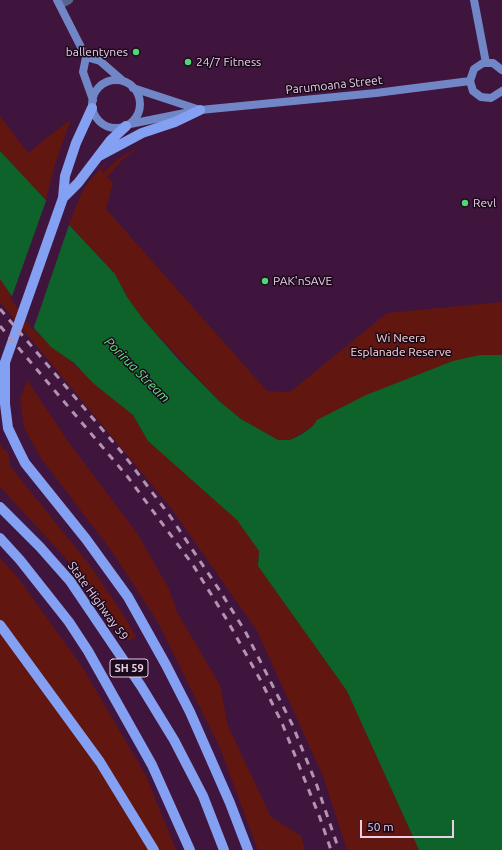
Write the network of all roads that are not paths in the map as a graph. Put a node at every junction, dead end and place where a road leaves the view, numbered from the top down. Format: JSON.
{"nodes":[{"id":1,"x":70,"y":0,"type":"edge"},
{"id":2,"x":474,"y":0,"type":"edge"},
{"id":3,"x":58,"y":2,"type":"edge"},
{"id":4,"x":86,"y":57,"type":"junction"},
{"id":5,"x":486,"y":63,"type":"junction"},
{"id":6,"x":502,"y":70,"type":"edge"},
{"id":7,"x":123,"y":81,"type":"junction"},
{"id":8,"x":470,"y":81,"type":"junction"},
{"id":9,"x":133,"y":88,"type":"junction"},
{"id":10,"x":502,"y":91,"type":"edge"},
{"id":11,"x":93,"y":104,"type":"junction"},
{"id":12,"x":200,"y":110,"type":"junction"},
{"id":13,"x":128,"y":125,"type":"junction"},
{"id":14,"x":99,"y":156,"type":"junction"},
{"id":15,"x":63,"y":198,"type":"junction"},
{"id":16,"x":5,"y":362,"type":"junction"},
{"id":17,"x":0,"y":374,"type":"edge"},
{"id":18,"x":0,"y":507,"type":"edge"},
{"id":19,"x":0,"y":538,"type":"edge"},
{"id":20,"x":0,"y":625,"type":"edge"},
{"id":21,"x":154,"y":850,"type":"edge"},
{"id":22,"x":190,"y":850,"type":"edge"},
{"id":23,"x":224,"y":850,"type":"edge"},
{"id":24,"x":248,"y":850,"type":"edge"}],
"edges":[{"from":1,"to":3,"type":"street"},
{"from":2,"to":5,"type":"main road"},
{"from":3,"to":4,"type":"main road"},
{"from":4,"to":7,"type":"main road"},
{"from":4,"to":11,"type":"main road"},
{"from":5,"to":6,"type":"main road"},
{"from":5,"to":8,"type":"main road"},
{"from":7,"to":9,"type":"main road"},
{"from":7,"to":11,"type":"main road"},
{"from":8,"to":10,"type":"main road"},
{"from":8,"to":12,"type":"main road","name":"Parumoana Street"},
{"from":9,"to":12,"type":"main road","name":"Parumoana Street"},
{"from":9,"to":13,"type":"main road"},
{"from":11,"to":13,"type":"main road"},
{"from":11,"to":15,"type":"main road"},
{"from":12,"to":13,"type":"main road","name":"Parumoana Street"},
{"from":12,"to":14,"type":"main road"},
{"from":13,"to":14,"type":"main road"},
{"from":14,"to":15,"type":"main road"},
{"from":15,"to":16,"type":"main road"},
{"from":16,"to":17,"type":"main road"},
{"from":16,"to":24,"type":"main road"},
{"from":18,"to":23,"type":"main road","name":"State Highway 59","number":"SH 59"},
{"from":19,"to":22,"type":"main road","number":"SH 59"},
{"from":20,"to":21,"type":"main road"}]}
